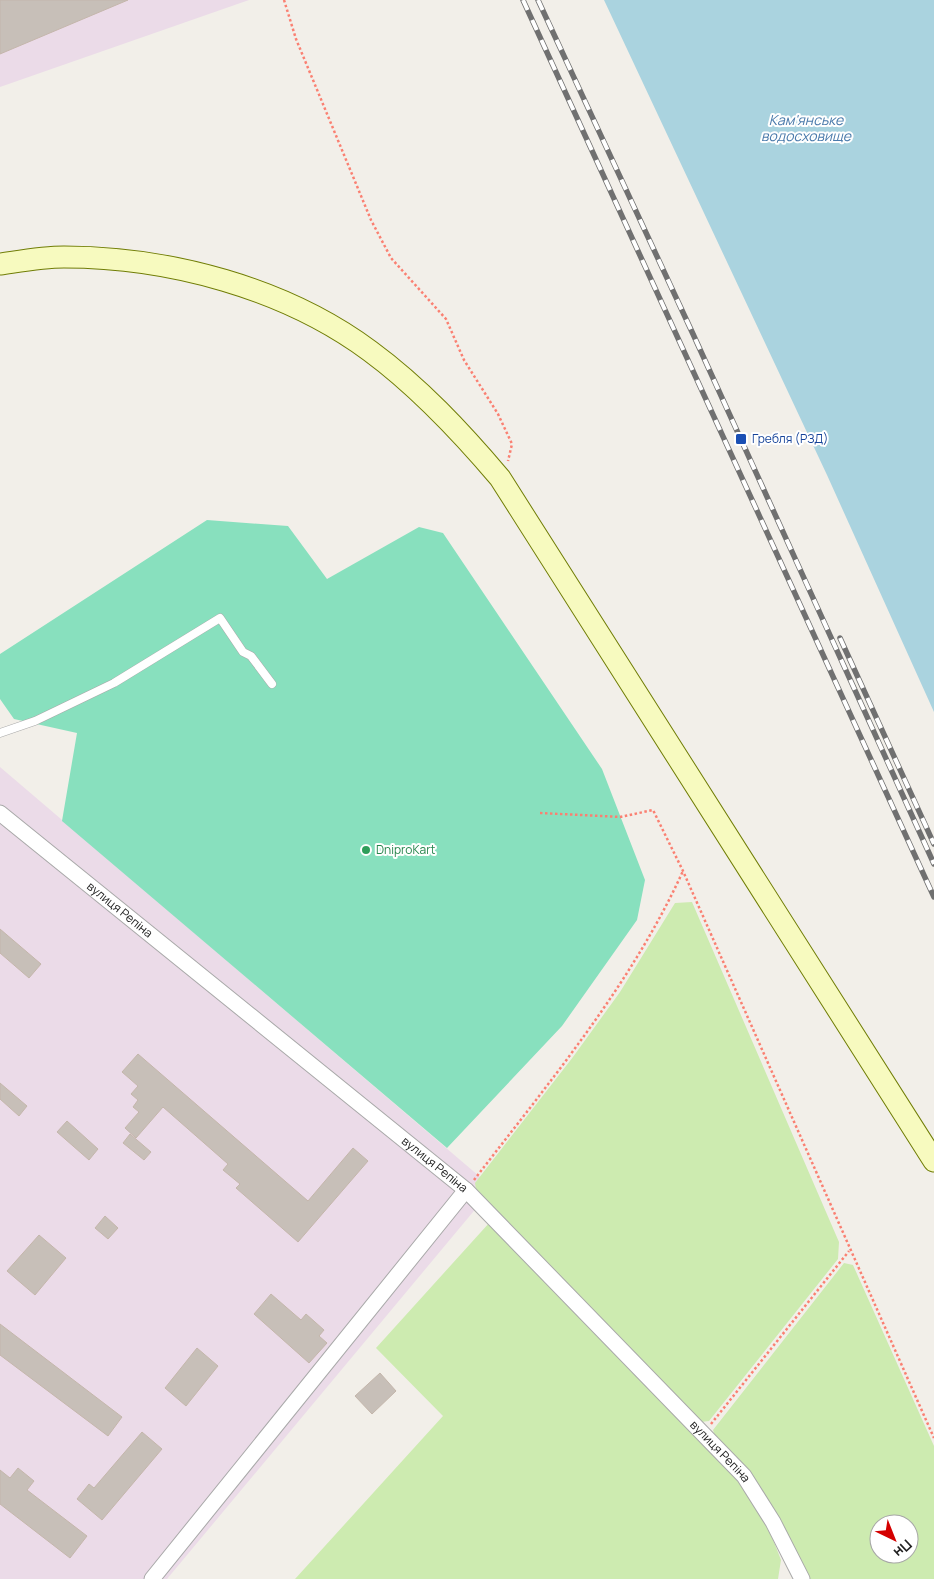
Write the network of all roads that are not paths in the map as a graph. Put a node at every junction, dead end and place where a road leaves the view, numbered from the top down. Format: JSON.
{"nodes":[{"id":1,"x":0,"y":264,"type":"edge"},
{"id":2,"x":272,"y":684,"type":"dead end"},
{"id":3,"x":0,"y":733,"type":"edge"},
{"id":4,"x":0,"y":813,"type":"edge"},
{"id":5,"x":934,"y":1161,"type":"edge"},
{"id":6,"x":466,"y":1190,"type":"junction"},
{"id":7,"x":152,"y":1579,"type":"edge"},
{"id":8,"x":802,"y":1579,"type":"edge"}],
"edges":[{"from":1,"to":5,"type":"main road"},
{"from":2,"to":3,"type":"lane"},
{"from":4,"to":6,"type":"street","name":"вулиця Репіна"},
{"from":6,"to":7,"type":"street"},
{"from":6,"to":8,"type":"street","name":"вулиця Репіна"}]}
